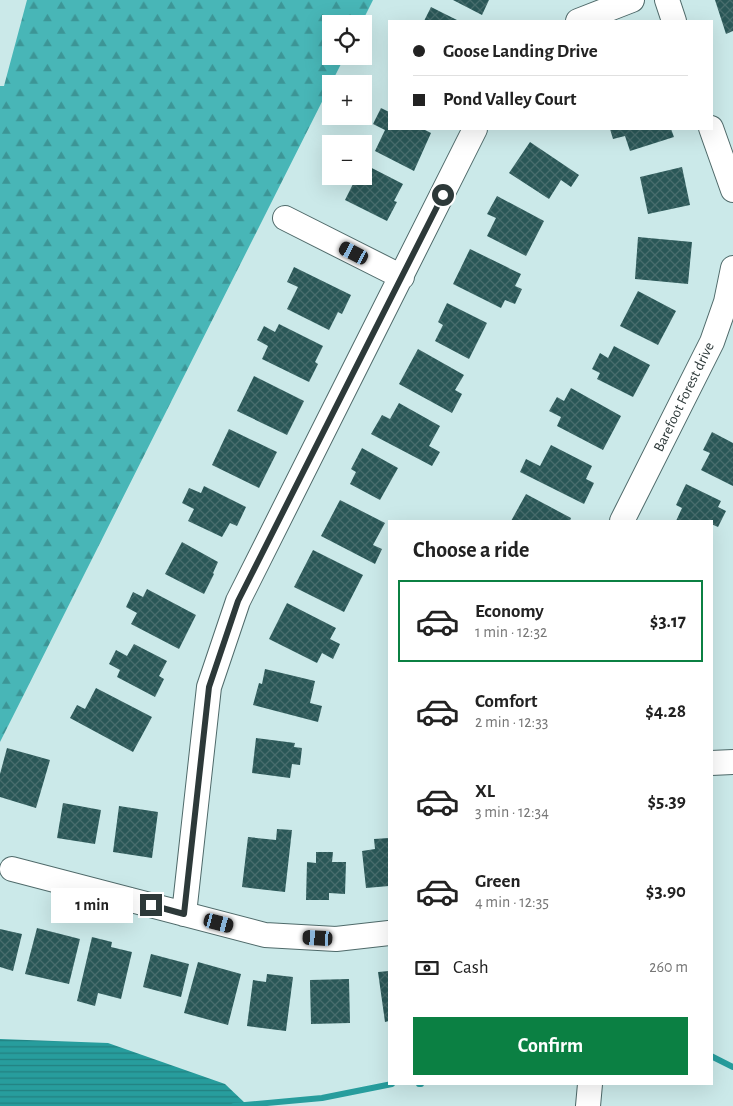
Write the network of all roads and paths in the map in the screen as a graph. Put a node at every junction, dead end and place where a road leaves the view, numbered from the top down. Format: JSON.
{"nodes":[{"id":1,"x":632,"y":0,"type":"edge"},
{"id":2,"x":667,"y":0,"type":"edge"},
{"id":3,"x":581,"y":20,"type":"edge"},
{"id":4,"x":674,"y":20,"type":"edge"},
{"id":5,"x":476,"y":130,"type":"edge"},
{"id":6,"x":712,"y":130,"type":"edge"},
{"id":7,"x":733,"y":190,"type":"edge"},
{"id":8,"x":286,"y":218,"type":"dead end"},
{"id":9,"x":733,"y":268,"type":"edge"},
{"id":10,"x":402,"y":277,"type":"junction"},
{"id":11,"x":623,"y":520,"type":"edge"},
{"id":12,"x":733,"y":762,"type":"edge"},
{"id":13,"x":713,"y":763,"type":"edge"},
{"id":14,"x":12,"y":869,"type":"dead end"},
{"id":15,"x":184,"y":914,"type":"junction"},
{"id":16,"x":388,"y":933,"type":"edge"},
{"id":17,"x":590,"y":1085,"type":"edge"},
{"id":18,"x":588,"y":1106,"type":"edge"}],
"edges":[{"from":1,"to":3,"type":"street"},
{"from":2,"to":4,"type":"street"},
{"from":5,"to":10,"type":"street"},
{"from":6,"to":7,"type":"street"},
{"from":8,"to":10,"type":"street"},
{"from":9,"to":11,"type":"street","name":"Barefoot Forest drive"},
{"from":10,"to":15,"type":"street"},
{"from":12,"to":13,"type":"street"},
{"from":14,"to":15,"type":"street"},
{"from":15,"to":16,"type":"street"},
{"from":17,"to":18,"type":"street"}]}
